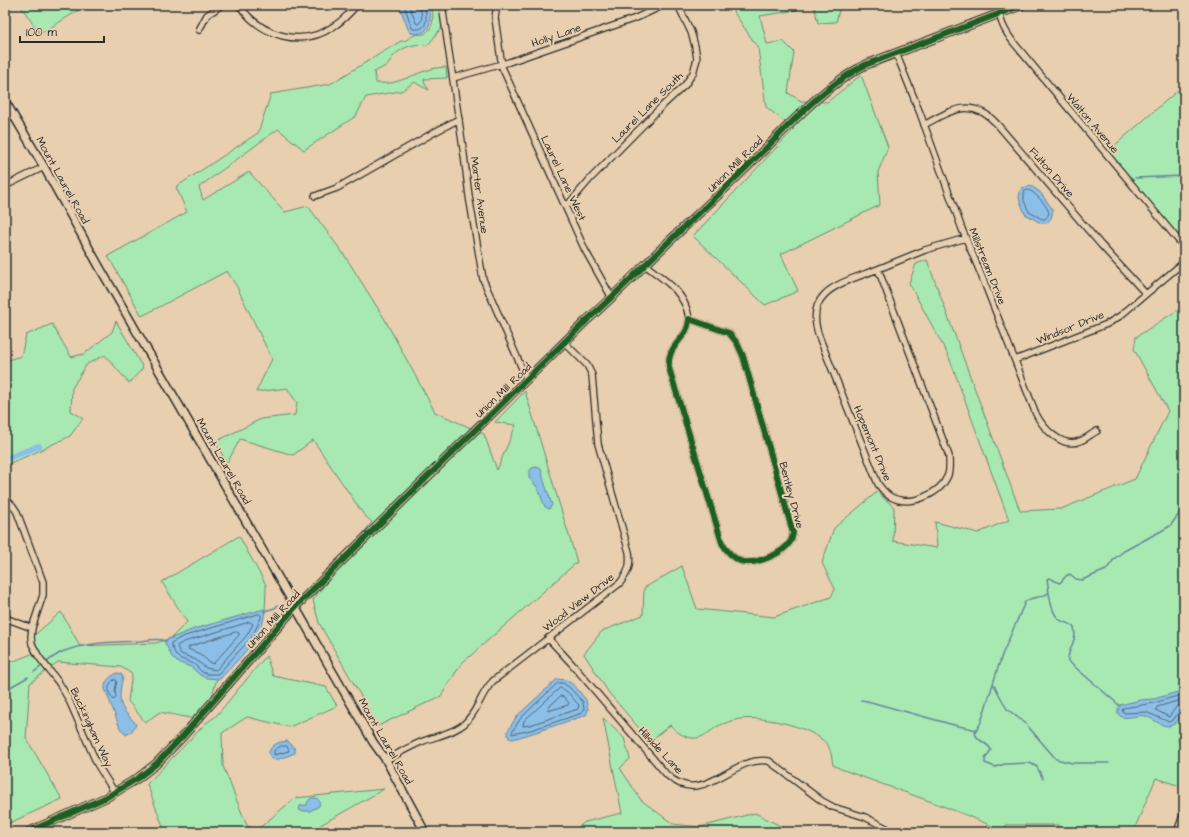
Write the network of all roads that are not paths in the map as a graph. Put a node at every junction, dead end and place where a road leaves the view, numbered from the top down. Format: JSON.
{"nodes":[{"id":1,"x":222,"y":5,"type":"edge"},
{"id":2,"x":239,"y":5,"type":"edge"},
{"id":3,"x":357,"y":5,"type":"edge"},
{"id":4,"x":442,"y":5,"type":"edge"},
{"id":5,"x":497,"y":5,"type":"edge"},
{"id":6,"x":664,"y":5,"type":"edge"},
{"id":7,"x":678,"y":5,"type":"edge"},
{"id":8,"x":997,"y":5,"type":"edge"},
{"id":9,"x":1022,"y":5,"type":"edge"},
{"id":10,"x":999,"y":14,"type":"junction"},
{"id":11,"x":199,"y":30,"type":"dead end"},
{"id":12,"x":896,"y":53,"type":"junction"},
{"id":13,"x":501,"y":64,"type":"junction"},
{"id":14,"x":453,"y":78,"type":"junction"},
{"id":15,"x":5,"y":101,"type":"edge"},
{"id":16,"x":459,"y":119,"type":"junction"},
{"id":17,"x":924,"y":125,"type":"junction"},
{"id":18,"x":44,"y":167,"type":"junction"},
{"id":19,"x":5,"y":186,"type":"edge"},
{"id":20,"x":315,"y":196,"type":"dead end"},
{"id":21,"x":566,"y":207,"type":"junction"},
{"id":22,"x":966,"y":238,"type":"junction"},
{"id":23,"x":1184,"y":247,"type":"edge"},
{"id":24,"x":1184,"y":262,"type":"edge"},
{"id":25,"x":645,"y":265,"type":"junction"},
{"id":26,"x":878,"y":269,"type":"junction"},
{"id":27,"x":1146,"y":294,"type":"junction"},
{"id":28,"x":612,"y":298,"type":"junction"},
{"id":29,"x":689,"y":320,"type":"junction"},
{"id":30,"x":565,"y":343,"type":"junction"},
{"id":31,"x":1015,"y":360,"type":"junction"},
{"id":32,"x":527,"y":380,"type":"junction"},
{"id":33,"x":1097,"y":431,"type":"dead end"},
{"id":34,"x":5,"y":498,"type":"edge"},
{"id":35,"x":296,"y":606,"type":"junction"},
{"id":36,"x":5,"y":618,"type":"edge"},
{"id":37,"x":32,"y":628,"type":"junction"},
{"id":38,"x":548,"y":638,"type":"junction"},
{"id":39,"x":386,"y":760,"type":"junction"},
{"id":40,"x":115,"y":793,"type":"junction"},
{"id":41,"x":1184,"y":813,"type":"edge"},
{"id":42,"x":28,"y":832,"type":"edge"},
{"id":43,"x":425,"y":832,"type":"edge"},
{"id":44,"x":894,"y":832,"type":"edge"},
{"id":45,"x":1177,"y":832,"type":"edge"}],
"edges":[{"from":1,"to":11,"type":"street"},
{"from":2,"to":3,"type":"street"},
{"from":4,"to":14,"type":"street","name":"Marter Avenue"},
{"from":5,"to":13,"type":"street","name":"Laurel Lane West"},
{"from":6,"to":13,"type":"street","name":"Holly Lane"},
{"from":7,"to":21,"type":"street","name":"Laurel Lane South"},
{"from":8,"to":10,"type":"street","name":"Walton Avenue"},
{"from":9,"to":10,"type":"street","name":"Union Mill Road"},
{"from":10,"to":12,"type":"street","name":"Union Mill Road"},
{"from":10,"to":23,"type":"street","name":"Walton Avenue"},
{"from":12,"to":17,"type":"street","name":"Millstream Drive"},
{"from":12,"to":25,"type":"street","name":"Union Mill Road"},
{"from":13,"to":14,"type":"street","name":"Holly Lane"},
{"from":13,"to":21,"type":"street","name":"Laurel Lane West"},
{"from":14,"to":16,"type":"street","name":"Marter Avenue"},
{"from":15,"to":18,"type":"street","name":"Mount Laurel Road"},
{"from":16,"to":20,"type":"street"},
{"from":16,"to":32,"type":"street","name":"Marter Avenue"},
{"from":17,"to":22,"type":"street","name":"Millstream Drive"},
{"from":17,"to":27,"type":"street","name":"Fulton Drive"},
{"from":18,"to":19,"type":"street"},
{"from":18,"to":35,"type":"street","name":"Mount Laurel Road"},
{"from":21,"to":28,"type":"street","name":"Laurel Lane West"},
{"from":22,"to":26,"type":"street","name":"Hopemont Drive"},
{"from":22,"to":31,"type":"street","name":"Millstream Drive"},
{"from":24,"to":27,"type":"street","name":"Windsor Drive"},
{"from":25,"to":28,"type":"street","name":"Union Mill Road"},
{"from":25,"to":29,"type":"street"},
{"from":26,"to":26,"type":"street","name":"Hopemont Drive"},
{"from":27,"to":31,"type":"street","name":"Windsor Drive"},
{"from":28,"to":30,"type":"street","name":"Union Mill Road"},
{"from":29,"to":29,"type":"street","name":"Bentley Drive"},
{"from":30,"to":32,"type":"street","name":"Union Mill Road"},
{"from":30,"to":38,"type":"street","name":"Wood View Drive"},
{"from":31,"to":33,"type":"street","name":"Millstream Drive"},
{"from":32,"to":35,"type":"street","name":"Union Mill Road"},
{"from":34,"to":37,"type":"street","name":"Buckingham Way"},
{"from":35,"to":39,"type":"street","name":"Mount Laurel Road"},
{"from":35,"to":40,"type":"street","name":"Union Mill Road"},
{"from":36,"to":37,"type":"street"},
{"from":37,"to":40,"type":"street","name":"Buckingham Way"},
{"from":38,"to":39,"type":"street","name":"Wood View Drive"},
{"from":38,"to":44,"type":"street","name":"Hillside Lane"},
{"from":39,"to":43,"type":"street","name":"Mount Laurel Road"},
{"from":40,"to":42,"type":"street","name":"Union Mill Road"},
{"from":41,"to":45,"type":"street"}]}
